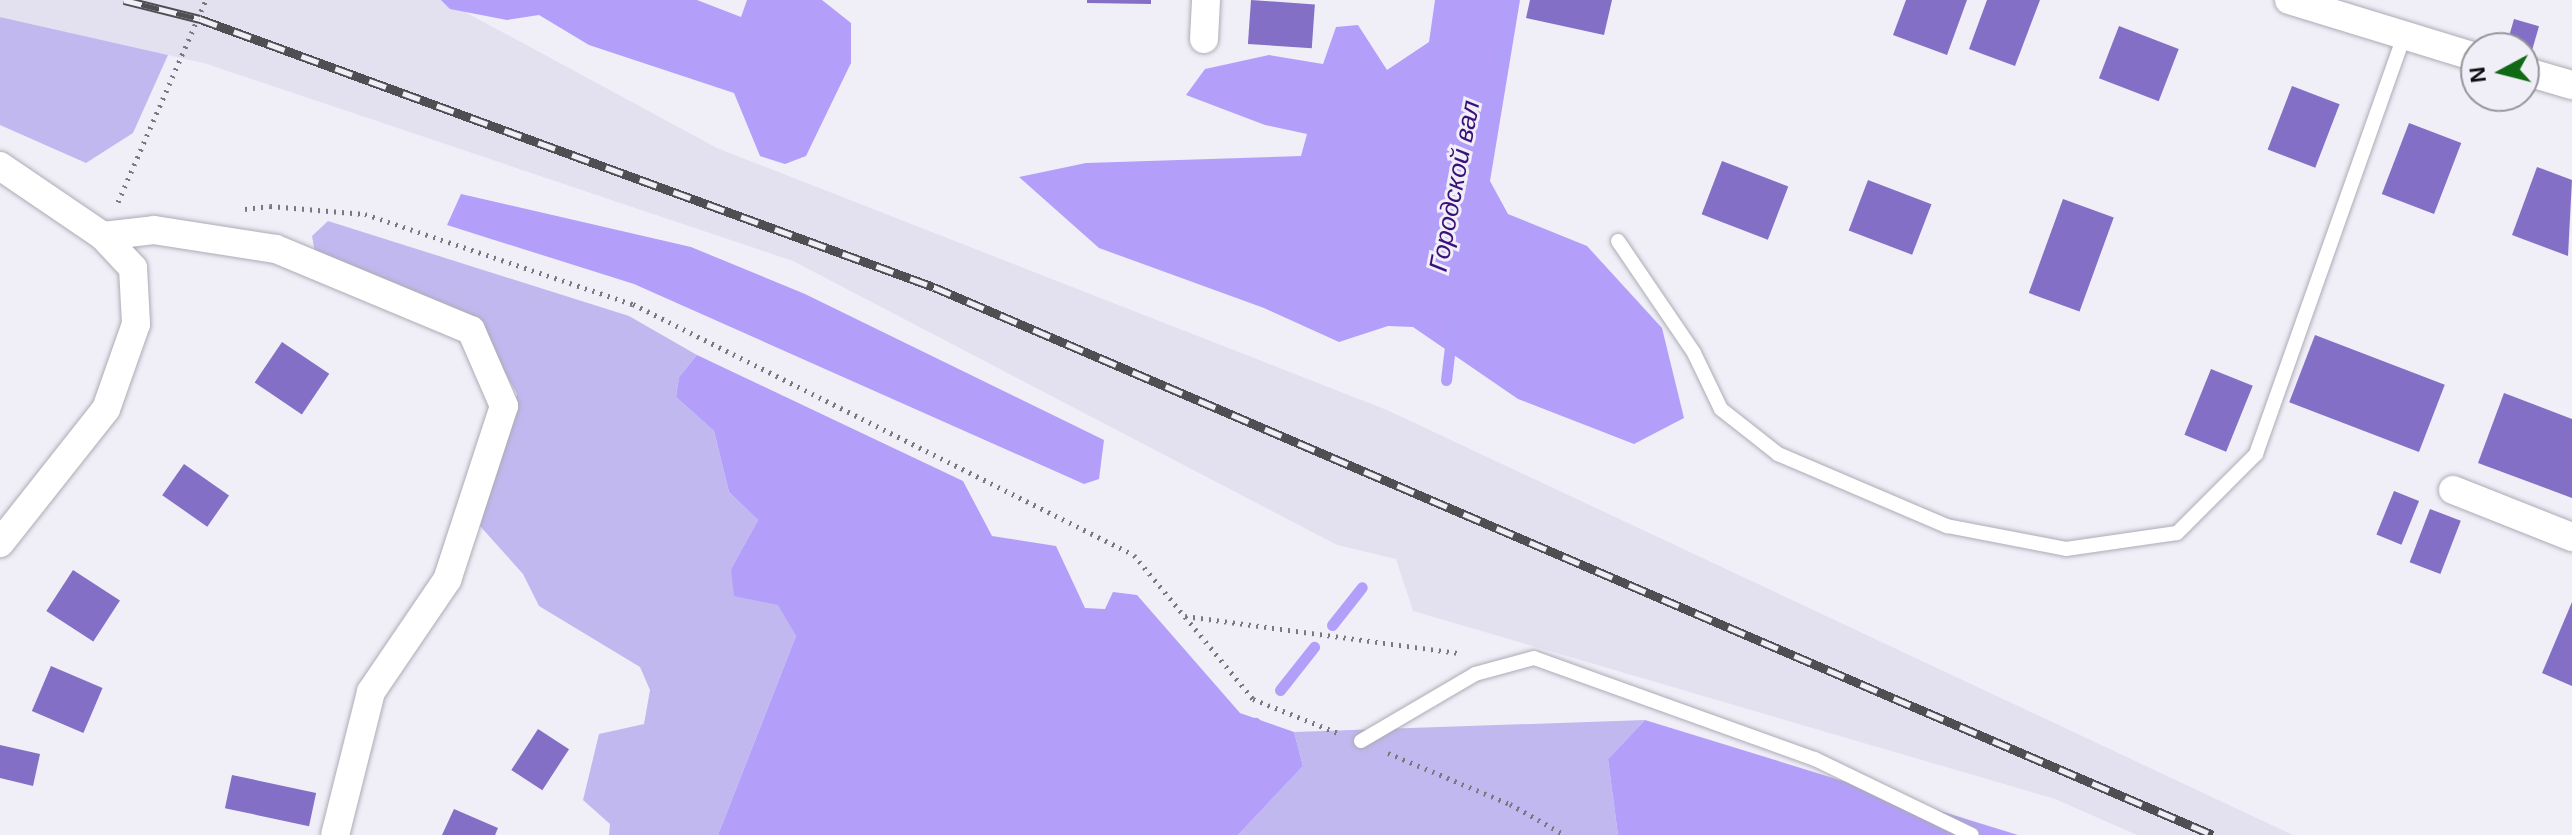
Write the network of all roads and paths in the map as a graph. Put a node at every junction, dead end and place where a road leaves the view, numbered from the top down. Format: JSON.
{"nodes":[{"id":1,"x":206,"y":0,"type":"edge"},
{"id":2,"x":1206,"y":0,"type":"edge"},
{"id":3,"x":2289,"y":0,"type":"edge"},
{"id":4,"x":2404,"y":37,"type":"junction"},
{"id":5,"x":1204,"y":39,"type":"dead end"},
{"id":6,"x":2460,"y":53,"type":"edge"},
{"id":7,"x":2540,"y":76,"type":"edge"},
{"id":8,"x":2572,"y":85,"type":"edge"},
{"id":9,"x":0,"y":166,"type":"edge"},
{"id":10,"x":229,"y":212,"type":"dead end"},
{"id":11,"x":103,"y":236,"type":"junction"},
{"id":12,"x":1618,"y":241,"type":"dead end"},
{"id":13,"x":2453,"y":490,"type":"dead end"},
{"id":14,"x":2572,"y":537,"type":"edge"},
{"id":15,"x":0,"y":543,"type":"edge"},
{"id":16,"x":1184,"y":616,"type":"junction"},
{"id":17,"x":1476,"y":654,"type":"dead end"},
{"id":18,"x":1361,"y":741,"type":"junction"},
{"id":19,"x":335,"y":835,"type":"edge"},
{"id":20,"x":1565,"y":835,"type":"edge"},
{"id":21,"x":1972,"y":835,"type":"edge"}],
"edges":[{"from":1,"to":11,"type":"path"},
{"from":2,"to":5,"type":"street"},
{"from":3,"to":4,"type":"street"},
{"from":4,"to":6,"type":"street"},
{"from":4,"to":12,"type":"lane"},
{"from":7,"to":8,"type":"street"},
{"from":9,"to":11,"type":"street"},
{"from":10,"to":16,"type":"path"},
{"from":11,"to":15,"type":"street"},
{"from":11,"to":19,"type":"street"},
{"from":13,"to":14,"type":"street"},
{"from":16,"to":17,"type":"path"},
{"from":16,"to":18,"type":"path"},
{"from":18,"to":20,"type":"path"},
{"from":18,"to":21,"type":"lane"}]}
